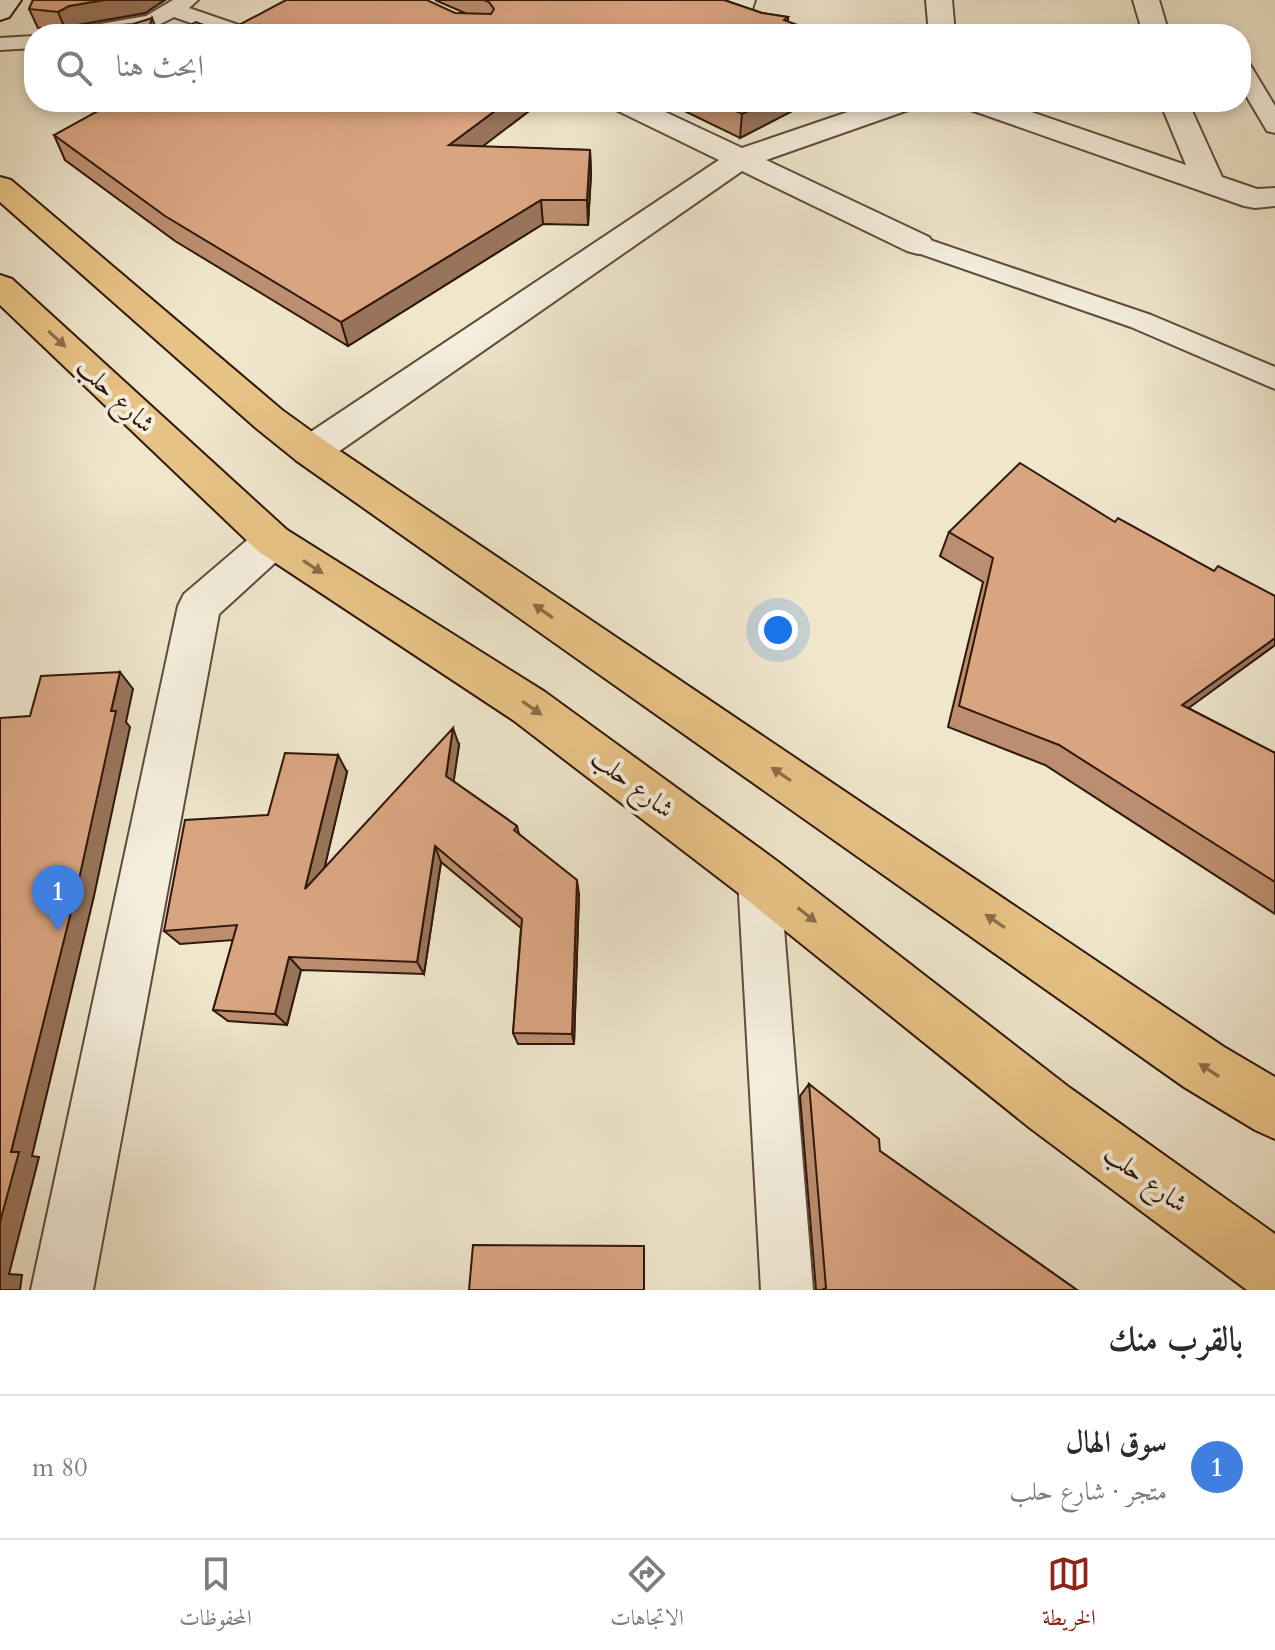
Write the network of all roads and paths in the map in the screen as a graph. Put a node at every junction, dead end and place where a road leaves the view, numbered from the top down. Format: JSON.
{"nodes":[{"id":1,"x":8,"y":0,"type":"edge"},
{"id":2,"x":939,"y":0,"type":"edge"},
{"id":3,"x":1146,"y":0,"type":"edge"},
{"id":4,"x":181,"y":5,"type":"edge"},
{"id":5,"x":713,"y":8,"type":"edge"},
{"id":6,"x":0,"y":12,"type":"edge"},
{"id":7,"x":747,"y":14,"type":"edge"},
{"id":8,"x":135,"y":24,"type":"edge"},
{"id":9,"x":221,"y":24,"type":"edge"},
{"id":10,"x":941,"y":24,"type":"edge"},
{"id":11,"x":1153,"y":24,"type":"edge"},
{"id":12,"x":24,"y":43,"type":"edge"},
{"id":13,"x":0,"y":44,"type":"edge"},
{"id":14,"x":1251,"y":85,"type":"edge"},
{"id":15,"x":643,"y":112,"type":"edge"},
{"id":16,"x":875,"y":112,"type":"edge"},
{"id":17,"x":1004,"y":112,"type":"edge"},
{"id":18,"x":1177,"y":112,"type":"edge"},
{"id":19,"x":1275,"y":126,"type":"edge"},
{"id":20,"x":740,"y":159,"type":"junction"},
{"id":21,"x":1210,"y":184,"type":"junction"},
{"id":22,"x":0,"y":186,"type":"edge"},
{"id":23,"x":1275,"y":197,"type":"edge"},
{"id":24,"x":918,"y":244,"type":"joint"},
{"id":25,"x":5,"y":297,"type":"edge"},
{"id":26,"x":1275,"y":379,"type":"edge"},
{"id":27,"x":311,"y":451,"type":"junction"},
{"id":28,"x":273,"y":541,"type":"junction"},
{"id":29,"x":759,"y":878,"type":"junction"},
{"id":30,"x":1275,"y":1110,"type":"edge"},
{"id":31,"x":1275,"y":1272,"type":"edge"},
{"id":32,"x":62,"y":1290,"type":"edge"},
{"id":33,"x":787,"y":1290,"type":"edge"}],
"edges":[{"from":1,"to":6,"type":"street"},
{"from":2,"to":10,"type":"street"},
{"from":3,"to":11,"type":"street"},
{"from":4,"to":8,"type":"lane"},
{"from":4,"to":9,"type":"lane"},
{"from":5,"to":7,"type":"street"},
{"from":12,"to":13,"type":"lane"},
{"from":14,"to":19,"type":"lane"},
{"from":15,"to":20,"type":"street"},
{"from":16,"to":20,"type":"street"},
{"from":17,"to":21,"type":"street"},
{"from":18,"to":21,"type":"street"},
{"from":20,"to":24,"type":"street"},
{"from":20,"to":27,"type":"street"},
{"from":21,"to":23,"type":"street"},
{"from":22,"to":27,"type":"main road"},
{"from":24,"to":26,"type":"lane"},
{"from":25,"to":28,"type":"main road","name":"شارع حلب","one_way":true},
{"from":30,"to":27,"type":"main road","one_way":true},
{"from":28,"to":29,"type":"main road","name":"شارع حلب","one_way":true},
{"from":28,"to":32,"type":"street"},
{"from":29,"to":31,"type":"main road","name":"شارع حلب","one_way":true},
{"from":29,"to":33,"type":"lane"}]}
